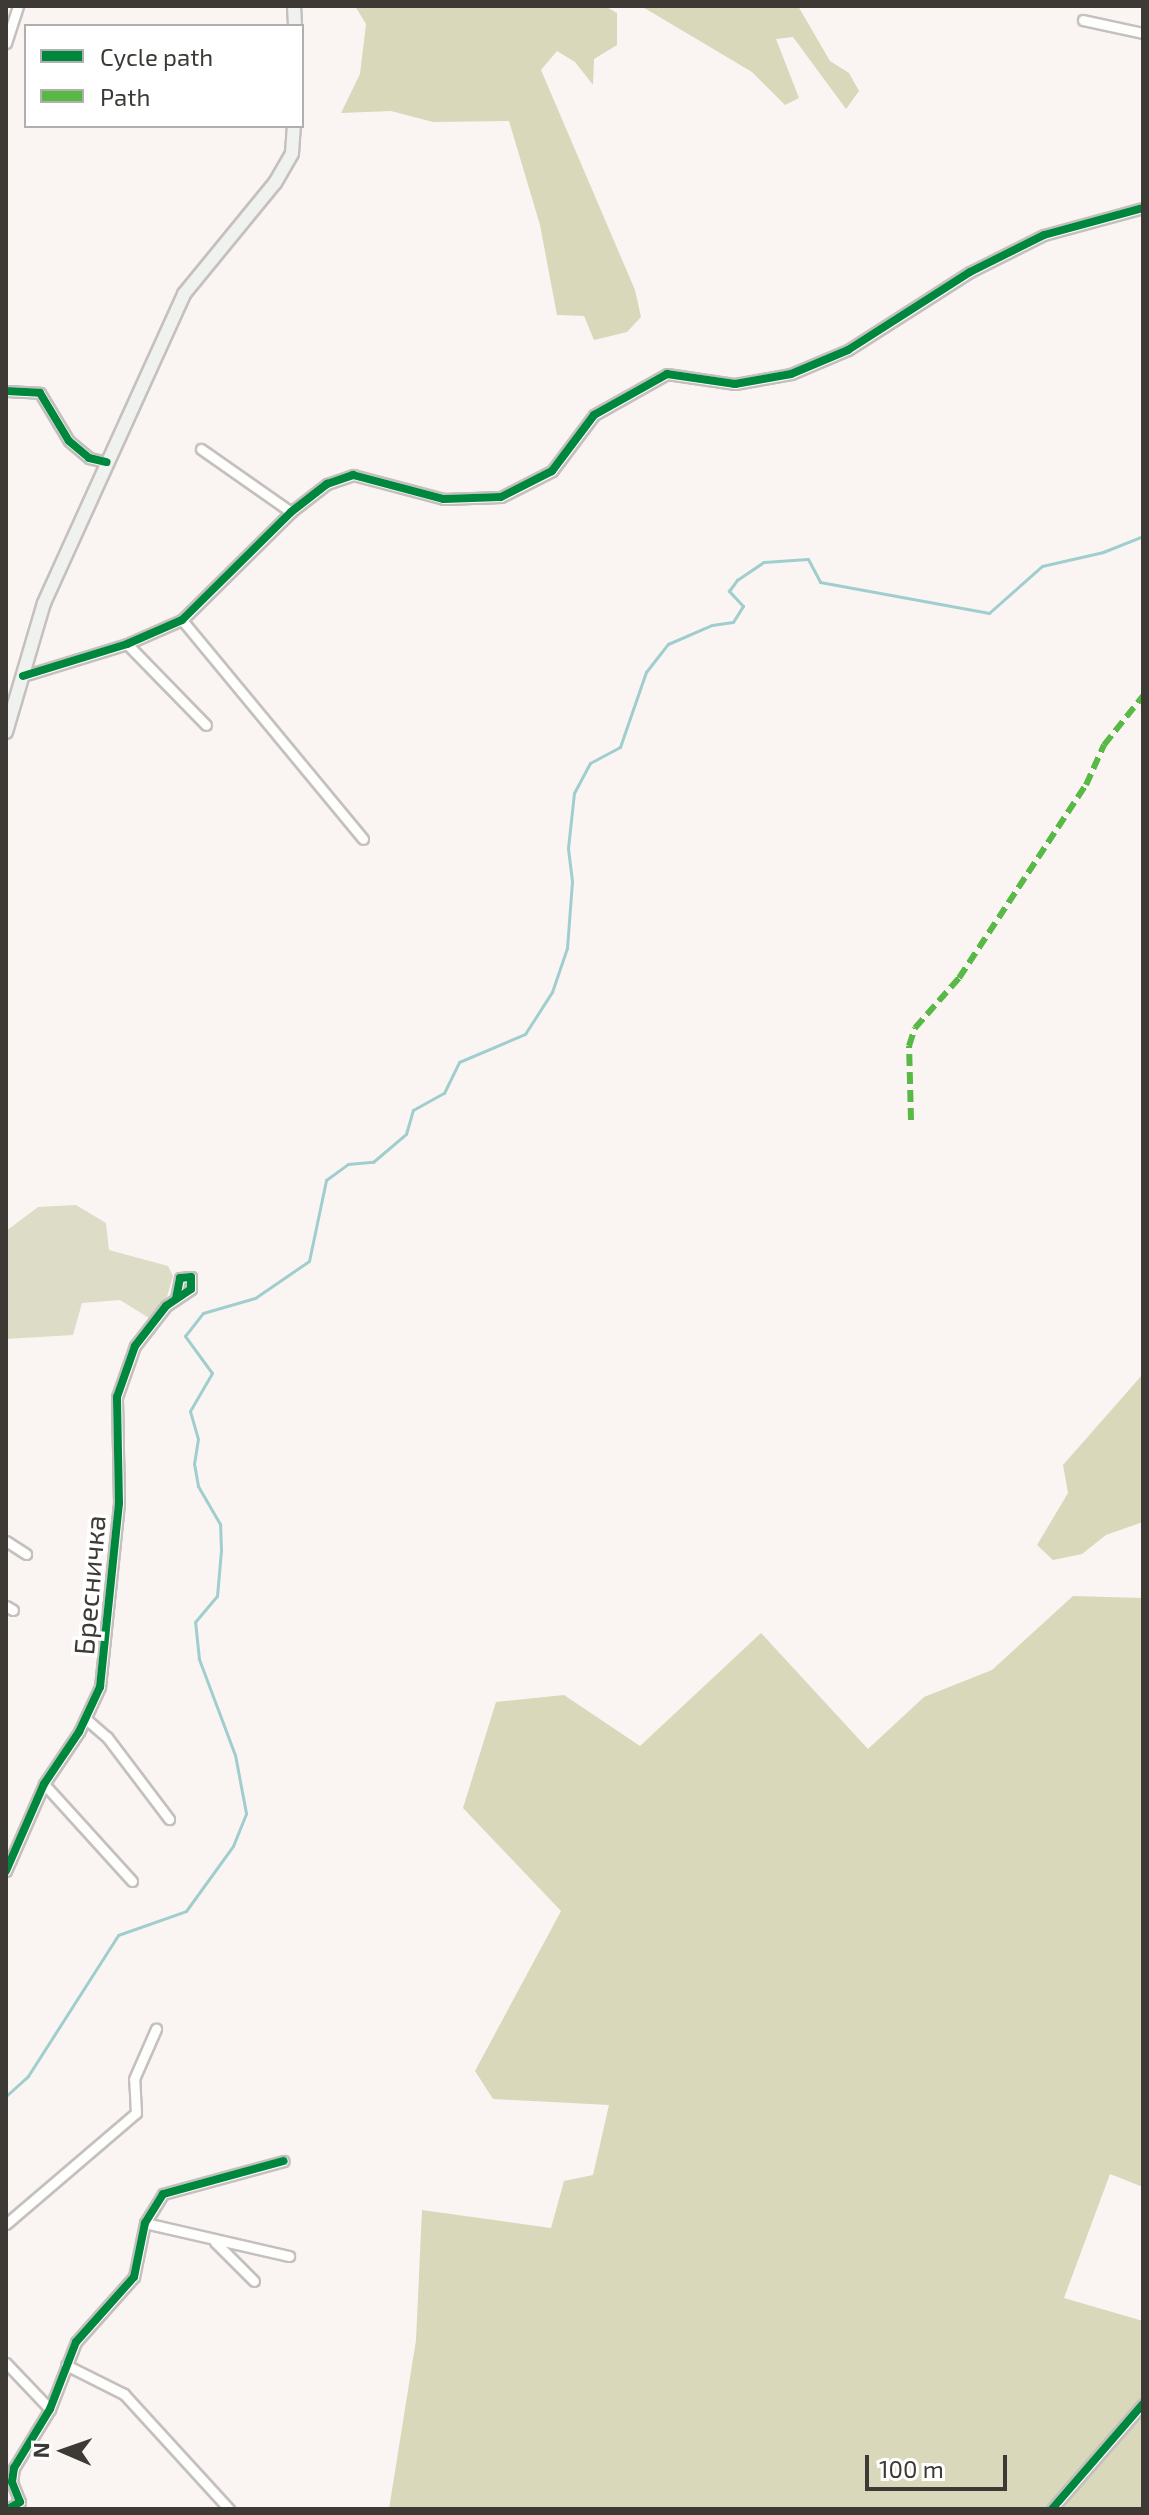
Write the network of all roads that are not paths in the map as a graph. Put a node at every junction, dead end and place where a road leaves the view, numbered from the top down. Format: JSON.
{"nodes":[{"id":1,"x":18,"y":6,"type":"edge"},
{"id":2,"x":1083,"y":20,"type":"dead end"},
{"id":3,"x":1143,"y":33,"type":"edge"},
{"id":4,"x":6,"y":43,"type":"edge"},
{"id":5,"x":294,"y":128,"type":"edge"},
{"id":6,"x":1143,"y":208,"type":"edge"},
{"id":7,"x":6,"y":391,"type":"edge"},
{"id":8,"x":201,"y":449,"type":"dead end"},
{"id":9,"x":107,"y":462,"type":"junction"},
{"id":10,"x":291,"y":512,"type":"junction"},
{"id":11,"x":182,"y":620,"type":"junction"},
{"id":12,"x":127,"y":644,"type":"junction"},
{"id":13,"x":23,"y":676,"type":"junction"},
{"id":14,"x":206,"y":725,"type":"dead end"},
{"id":15,"x":6,"y":732,"type":"edge"},
{"id":16,"x":363,"y":839,"type":"dead end"},
{"id":17,"x":176,"y":1298,"type":"dead end"},
{"id":18,"x":6,"y":1541,"type":"edge"},
{"id":19,"x":26,"y":1554,"type":"dead end"},
{"id":20,"x":86,"y":1719,"type":"junction"},
{"id":21,"x":44,"y":1784,"type":"junction"},
{"id":22,"x":169,"y":1819,"type":"dead end"},
{"id":23,"x":6,"y":1871,"type":"edge"},
{"id":24,"x":132,"y":1881,"type":"dead end"},
{"id":25,"x":156,"y":2029,"type":"dead end"},
{"id":26,"x":284,"y":2161,"type":"dead end"},
{"id":27,"x":145,"y":2223,"type":"junction"},
{"id":28,"x":6,"y":2224,"type":"edge"},
{"id":29,"x":215,"y":2242,"type":"junction"},
{"id":30,"x":289,"y":2256,"type":"dead end"},
{"id":31,"x":254,"y":2281,"type":"dead end"},
{"id":32,"x":6,"y":2363,"type":"edge"},
{"id":33,"x":66,"y":2365,"type":"junction"},
{"id":34,"x":1143,"y":2404,"type":"edge"},
{"id":35,"x":50,"y":2409,"type":"junction"},
{"id":36,"x":10,"y":2470,"type":"edge"},
{"id":37,"x":23,"y":2506,"type":"edge"},
{"id":38,"x":8,"y":2509,"type":"edge"},
{"id":39,"x":229,"y":2509,"type":"edge"},
{"id":40,"x":1052,"y":2509,"type":"edge"}],
"edges":[{"from":1,"to":4,"type":"street"},
{"from":2,"to":3,"type":"street"},
{"from":5,"to":9,"type":"street"},
{"from":6,"to":10,"type":"street"},
{"from":7,"to":9,"type":"street"},
{"from":8,"to":10,"type":"street"},
{"from":9,"to":13,"type":"street"},
{"from":10,"to":11,"type":"street"},
{"from":11,"to":12,"type":"street"},
{"from":11,"to":16,"type":"street"},
{"from":12,"to":13,"type":"street"},
{"from":12,"to":14,"type":"street"},
{"from":13,"to":15,"type":"street"},
{"from":17,"to":20,"type":"street","name":"Бресничка"},
{"from":18,"to":19,"type":"street"},
{"from":20,"to":21,"type":"street","name":"Бресничка"},
{"from":20,"to":22,"type":"street"},
{"from":21,"to":23,"type":"street","name":"Бресничка"},
{"from":21,"to":24,"type":"street"},
{"from":25,"to":28,"type":"street"},
{"from":26,"to":27,"type":"street"},
{"from":27,"to":29,"type":"street"},
{"from":27,"to":33,"type":"street"},
{"from":29,"to":30,"type":"street"},
{"from":29,"to":31,"type":"street"},
{"from":32,"to":35,"type":"street"},
{"from":33,"to":35,"type":"street"},
{"from":33,"to":39,"type":"street"},
{"from":34,"to":40,"type":"street"},
{"from":35,"to":36,"type":"street"},
{"from":36,"to":37,"type":"street"},
{"from":37,"to":38,"type":"street"}]}
